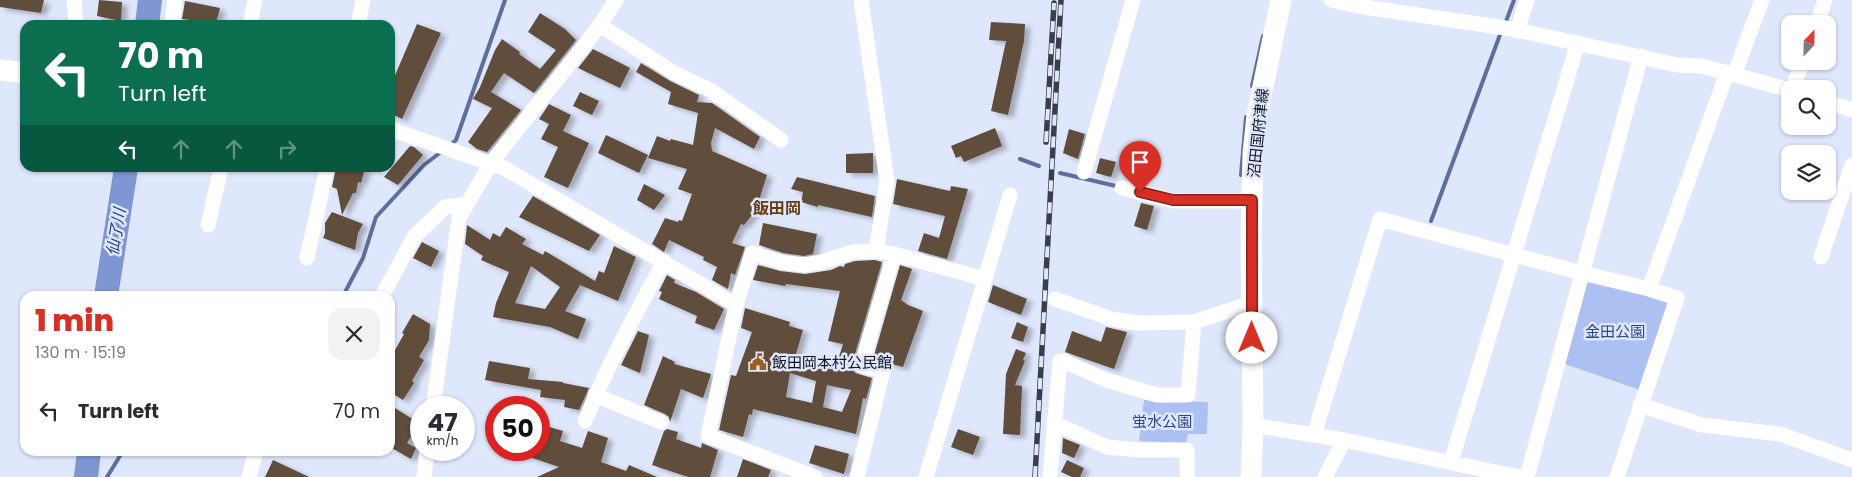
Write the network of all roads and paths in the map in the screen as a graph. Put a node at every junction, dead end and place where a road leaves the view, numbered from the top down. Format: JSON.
{"nodes":[{"id":1,"x":74,"y":0,"type":"edge"},
{"id":2,"x":175,"y":0,"type":"edge"},
{"id":3,"x":255,"y":0,"type":"edge"},
{"id":4,"x":363,"y":0,"type":"edge"},
{"id":5,"x":616,"y":0,"type":"edge"},
{"id":6,"x":861,"y":0,"type":"edge"},
{"id":7,"x":1133,"y":0,"type":"edge"},
{"id":8,"x":1281,"y":0,"type":"edge"},
{"id":9,"x":1331,"y":0,"type":"edge"},
{"id":10,"x":1527,"y":0,"type":"edge"},
{"id":11,"x":1762,"y":0,"type":"edge"},
{"id":12,"x":1825,"y":0,"type":"edge"},
{"id":13,"x":1819,"y":15,"type":"edge"},
{"id":14,"x":76,"y":20,"type":"edge"},
{"id":15,"x":173,"y":20,"type":"edge"},
{"id":16,"x":251,"y":20,"type":"edge"},
{"id":17,"x":359,"y":20,"type":"edge"},
{"id":18,"x":600,"y":25,"type":"junction"},
{"id":19,"x":1509,"y":29,"type":"junction"},
{"id":20,"x":1578,"y":43,"type":"junction"},
{"id":21,"x":1641,"y":56,"type":"junction"},
{"id":22,"x":0,"y":70,"type":"edge"},
{"id":23,"x":20,"y":72,"type":"edge"},
{"id":24,"x":1731,"y":74,"type":"junction"},
{"id":25,"x":1781,"y":86,"type":"edge"},
{"id":26,"x":1836,"y":105,"type":"edge"},
{"id":27,"x":1852,"y":110,"type":"edge"},
{"id":28,"x":395,"y":131,"type":"edge"},
{"id":29,"x":781,"y":140,"type":"dead end"},
{"id":30,"x":491,"y":163,"type":"junction"},
{"id":31,"x":1852,"y":165,"type":"edge"},
{"id":32,"x":219,"y":172,"type":"edge"},
{"id":33,"x":326,"y":172,"type":"edge"},
{"id":34,"x":1084,"y":172,"type":"dead end"},
{"id":35,"x":1122,"y":188,"type":"dead end"},
{"id":36,"x":1010,"y":195,"type":"dead end"},
{"id":37,"x":1252,"y":200,"type":"junction"},
{"id":38,"x":467,"y":204,"type":"junction"},
{"id":39,"x":208,"y":225,"type":"dead end"},
{"id":40,"x":876,"y":250,"type":"junction"},
{"id":41,"x":894,"y":254,"type":"junction"},
{"id":42,"x":1514,"y":254,"type":"junction"},
{"id":43,"x":1821,"y":257,"type":"dead end"},
{"id":44,"x":307,"y":258,"type":"dead end"},
{"id":45,"x":664,"y":261,"type":"junction"},
{"id":46,"x":1582,"y":273,"type":"junction"},
{"id":47,"x":985,"y":279,"type":"junction"},
{"id":48,"x":1649,"y":289,"type":"junction"},
{"id":49,"x":385,"y":291,"type":"edge"},
{"id":50,"x":1055,"y":299,"type":"dead end"},
{"id":51,"x":1252,"y":303,"type":"junction"},
{"id":52,"x":736,"y":305,"type":"junction"},
{"id":53,"x":1194,"y":322,"type":"junction"},
{"id":54,"x":595,"y":395,"type":"junction"},
{"id":55,"x":435,"y":396,"type":"edge"},
{"id":56,"x":1640,"y":405,"type":"junction"},
{"id":57,"x":585,"y":421,"type":"dead end"},
{"id":58,"x":661,"y":422,"type":"dead end"},
{"id":59,"x":1054,"y":423,"type":"junction"},
{"id":60,"x":1253,"y":425,"type":"junction"},
{"id":61,"x":1314,"y":435,"type":"junction"},
{"id":62,"x":1344,"y":440,"type":"junction"},
{"id":63,"x":255,"y":456,"type":"edge"},
{"id":64,"x":1852,"y":460,"type":"edge"},
{"id":65,"x":426,"y":461,"type":"edge"},
{"id":66,"x":1450,"y":462,"type":"junction"},
{"id":67,"x":777,"y":470,"type":"edge"},
{"id":68,"x":249,"y":477,"type":"edge"},
{"id":69,"x":424,"y":477,"type":"edge"},
{"id":70,"x":815,"y":477,"type":"edge"},
{"id":71,"x":857,"y":477,"type":"edge"},
{"id":72,"x":926,"y":477,"type":"edge"},
{"id":73,"x":1050,"y":477,"type":"edge"},
{"id":74,"x":1187,"y":477,"type":"edge"},
{"id":75,"x":1251,"y":477,"type":"edge"},
{"id":76,"x":1325,"y":477,"type":"edge"},
{"id":77,"x":1519,"y":477,"type":"edge"},
{"id":78,"x":1527,"y":477,"type":"edge"},
{"id":79,"x":1617,"y":477,"type":"edge"}],
"edges":[{"from":1,"to":14,"type":"street"},
{"from":2,"to":15,"type":"street"},
{"from":3,"to":16,"type":"street"},
{"from":4,"to":17,"type":"street"},
{"from":5,"to":18,"type":"street"},
{"from":6,"to":40,"type":"street"},
{"from":7,"to":34,"type":"street"},
{"from":8,"to":37,"type":"main road","name":"沼田国府津線"},
{"from":9,"to":19,"type":"street"},
{"from":10,"to":19,"type":"street"},
{"from":11,"to":24,"type":"street"},
{"from":12,"to":13,"type":"street"},
{"from":18,"to":29,"type":"street"},
{"from":18,"to":30,"type":"street"},
{"from":19,"to":20,"type":"street"},
{"from":20,"to":21,"type":"street"},
{"from":20,"to":42,"type":"street"},
{"from":21,"to":24,"type":"street"},
{"from":21,"to":46,"type":"street"},
{"from":22,"to":23,"type":"main road"},
{"from":24,"to":25,"type":"street"},
{"from":24,"to":48,"type":"street"},
{"from":26,"to":27,"type":"street"},
{"from":28,"to":30,"type":"street"},
{"from":30,"to":38,"type":"street"},
{"from":30,"to":45,"type":"street"},
{"from":31,"to":43,"type":"street"},
{"from":32,"to":39,"type":"street"},
{"from":33,"to":44,"type":"street"},
{"from":35,"to":37,"type":"street"},
{"from":36,"to":47,"type":"street"},
{"from":37,"to":51,"type":"main road","name":"沼田国府津線"},
{"from":38,"to":49,"type":"street"},
{"from":38,"to":55,"type":"street"},
{"from":40,"to":41,"type":"street"},
{"from":40,"to":52,"type":"street"},
{"from":41,"to":47,"type":"street"},
{"from":41,"to":71,"type":"street"},
{"from":42,"to":46,"type":"street"},
{"from":42,"to":61,"type":"street"},
{"from":42,"to":66,"type":"street"},
{"from":45,"to":52,"type":"street"},
{"from":45,"to":54,"type":"street"},
{"from":46,"to":48,"type":"street"},
{"from":46,"to":78,"type":"street"},
{"from":47,"to":72,"type":"street"},
{"from":48,"to":56,"type":"street"},
{"from":50,"to":53,"type":"street"},
{"from":51,"to":53,"type":"street"},
{"from":51,"to":60,"type":"main road","name":"沼田国府津線"},
{"from":52,"to":67,"type":"street"},
{"from":53,"to":59,"type":"street"},
{"from":54,"to":57,"type":"street"},
{"from":54,"to":58,"type":"street"},
{"from":56,"to":64,"type":"street"},
{"from":56,"to":79,"type":"street"},
{"from":59,"to":73,"type":"street"},
{"from":59,"to":74,"type":"street"},
{"from":60,"to":61,"type":"street"},
{"from":60,"to":75,"type":"main road","name":"沼田国府津線"},
{"from":61,"to":62,"type":"street"},
{"from":62,"to":66,"type":"street"},
{"from":62,"to":76,"type":"street"},
{"from":63,"to":68,"type":"street"},
{"from":65,"to":69,"type":"street"},
{"from":66,"to":77,"type":"street"},
{"from":67,"to":70,"type":"street"}]}
